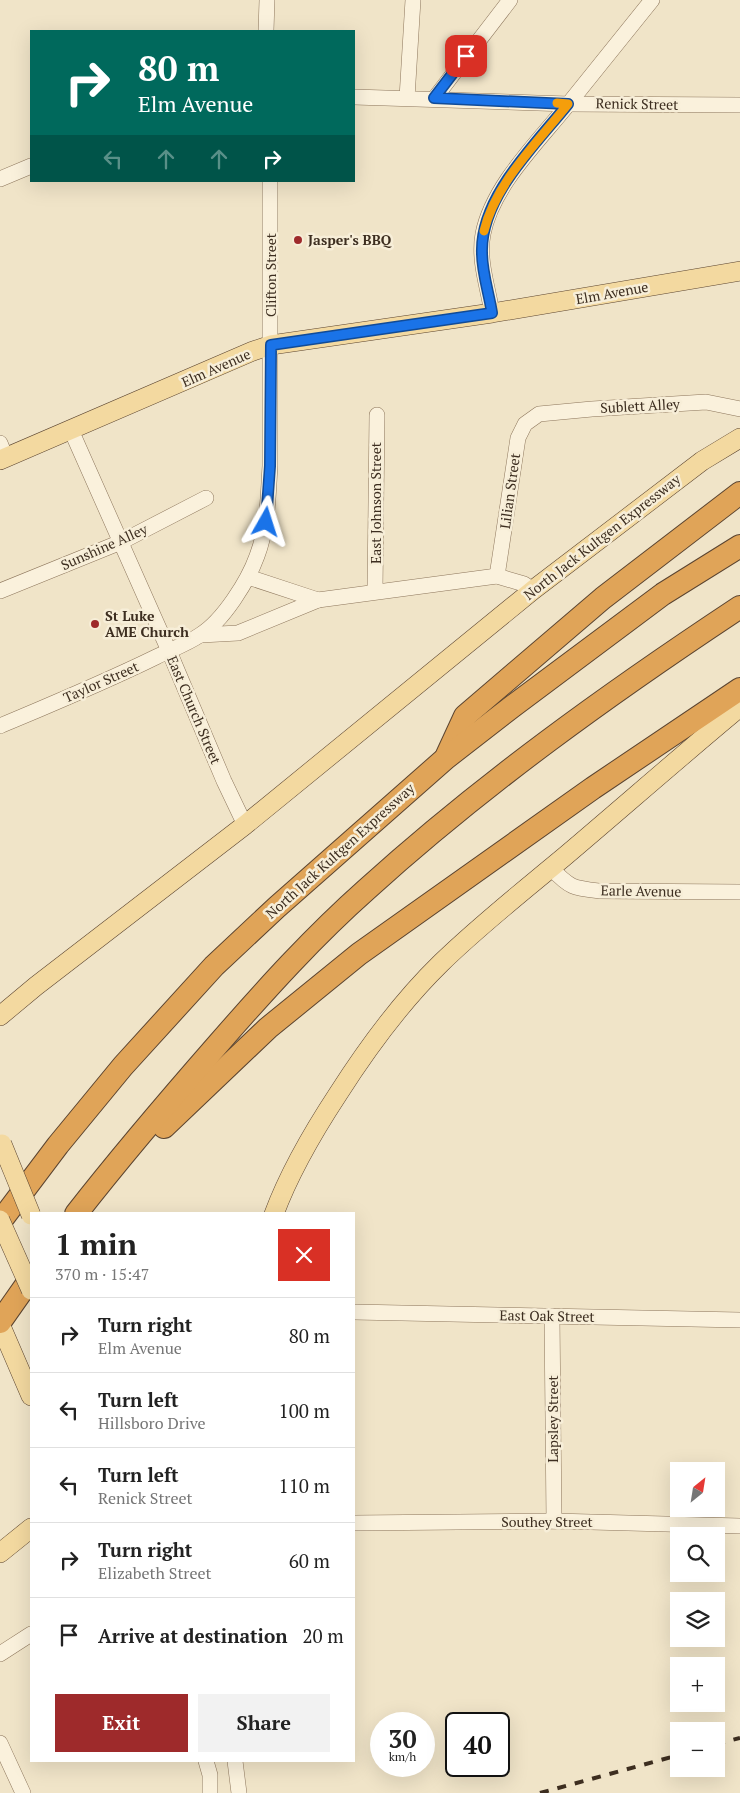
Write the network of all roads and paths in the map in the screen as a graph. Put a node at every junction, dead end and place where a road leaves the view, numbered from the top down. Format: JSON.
{"nodes":[{"id":1,"x":267,"y":0,"type":"edge"},
{"id":2,"x":413,"y":0,"type":"edge"},
{"id":3,"x":510,"y":0,"type":"edge"},
{"id":4,"x":652,"y":0,"type":"edge"},
{"id":5,"x":266,"y":30,"type":"edge"},
{"id":6,"x":355,"y":97,"type":"edge"},
{"id":7,"x":407,"y":98,"type":"junction"},
{"id":8,"x":434,"y":98,"type":"junction"},
{"id":9,"x":568,"y":104,"type":"junction"},
{"id":10,"x":740,"y":105,"type":"edge"},
{"id":11,"x":30,"y":166,"type":"edge"},
{"id":12,"x":0,"y":179,"type":"edge"},
{"id":13,"x":270,"y":182,"type":"edge"},
{"id":14,"x":740,"y":271,"type":"edge"},
{"id":15,"x":492,"y":313,"type":"junction"},
{"id":16,"x":271,"y":345,"type":"junction"},
{"id":17,"x":740,"y":409,"type":"edge"},
{"id":18,"x":539,"y":414,"type":"joint"},
{"id":19,"x":377,"y":415,"type":"dead end"},
{"id":20,"x":71,"y":430,"type":"junction"},
{"id":21,"x":740,"y":438,"type":"edge"},
{"id":22,"x":2,"y":453,"type":"edge"},
{"id":23,"x":740,"y":493,"type":"edge"},
{"id":24,"x":206,"y":498,"type":"dead end"},
{"id":25,"x":121,"y":542,"type":"junction"},
{"id":26,"x":740,"y":546,"type":"edge"},
{"id":27,"x":248,"y":576,"type":"junction"},
{"id":28,"x":497,"y":576,"type":"junction"},
{"id":29,"x":533,"y":590,"type":"junction"},
{"id":30,"x":0,"y":591,"type":"edge"},
{"id":31,"x":376,"y":591,"type":"junction"},
{"id":32,"x":318,"y":600,"type":"junction"},
{"id":33,"x":740,"y":607,"type":"edge"},
{"id":34,"x":201,"y":635,"type":"junction"},
{"id":35,"x":169,"y":651,"type":"junction"},
{"id":36,"x":740,"y":689,"type":"edge"},
{"id":37,"x":740,"y":707,"type":"edge"},
{"id":38,"x":0,"y":726,"type":"edge"},
{"id":39,"x":446,"y":758,"type":"junction"},
{"id":40,"x":245,"y":825,"type":"junction"},
{"id":41,"x":551,"y":868,"type":"junction"},
{"id":42,"x":740,"y":892,"type":"edge"},
{"id":43,"x":0,"y":1016,"type":"edge"},
{"id":44,"x":1,"y":1142,"type":"edge"},
{"id":45,"x":30,"y":1212,"type":"edge"},
{"id":46,"x":78,"y":1212,"type":"edge"},
{"id":47,"x":78,"y":1212,"type":"edge"},
{"id":48,"x":275,"y":1212,"type":"edge"},
{"id":49,"x":0,"y":1221,"type":"edge"},
{"id":50,"x":30,"y":1279,"type":"edge"},
{"id":51,"x":30,"y":1288,"type":"edge"},
{"id":52,"x":355,"y":1312,"type":"edge"},
{"id":53,"x":552,"y":1316,"type":"junction"},
{"id":54,"x":740,"y":1320,"type":"edge"},
{"id":55,"x":0,"y":1323,"type":"edge"},
{"id":56,"x":30,"y":1394,"type":"edge"},
{"id":57,"x":554,"y":1521,"type":"junction"},
{"id":58,"x":355,"y":1523,"type":"edge"},
{"id":59,"x":740,"y":1526,"type":"edge"},
{"id":60,"x":30,"y":1529,"type":"edge"},
{"id":61,"x":0,"y":1553,"type":"edge"},
{"id":62,"x":30,"y":1635,"type":"edge"},
{"id":63,"x":0,"y":1654,"type":"edge"},
{"id":64,"x":0,"y":1743,"type":"edge"},
{"id":65,"x":206,"y":1762,"type":"edge"},
{"id":66,"x":235,"y":1762,"type":"edge"},
{"id":67,"x":23,"y":1793,"type":"edge"},
{"id":68,"x":210,"y":1793,"type":"edge"},
{"id":69,"x":239,"y":1793,"type":"edge"}],
"edges":[{"from":1,"to":5,"type":"street"},
{"from":2,"to":7,"type":"street"},
{"from":3,"to":8,"type":"street"},
{"from":4,"to":9,"type":"street"},
{"from":6,"to":7,"type":"street","name":"Renick Street"},
{"from":7,"to":8,"type":"street","name":"Renick Street"},
{"from":8,"to":9,"type":"street","name":"Renick Street"},
{"from":9,"to":10,"type":"street","name":"Renick Street"},
{"from":9,"to":15,"type":"street"},
{"from":11,"to":12,"type":"street"},
{"from":13,"to":16,"type":"street","name":"Clifton Street"},
{"from":14,"to":15,"type":"main road","name":"Elm Avenue"},
{"from":15,"to":16,"type":"main road","name":"Elm Avenue"},
{"from":16,"to":20,"type":"main road","name":"Elm Avenue"},
{"from":16,"to":27,"type":"street","name":"Clifton Street"},
{"from":17,"to":18,"type":"street","name":"Sublett Alley"},
{"from":18,"to":28,"type":"street","name":"Lilian Street"},
{"from":19,"to":31,"type":"street","name":"East Johnson Street"},
{"from":20,"to":22,"type":"main road","name":"Elm Avenue"},
{"from":20,"to":25,"type":"street","name":"East Church Street"},
{"from":21,"to":29,"type":"main road","name":"North Jack Kultgen Expressway"},
{"from":23,"to":39,"type":"highway"},
{"from":24,"to":25,"type":"street","name":"Sunshine Alley"},
{"from":25,"to":30,"type":"street","name":"Sunshine Alley"},
{"from":25,"to":35,"type":"street","name":"East Church Street"},
{"from":26,"to":39,"type":"highway","name":"North Jack Kultgen Expressway"},
{"from":27,"to":32,"type":"street","name":"Taylor Street"},
{"from":27,"to":34,"type":"street","name":"Taylor Street"},
{"from":28,"to":29,"type":"street","name":"Taylor Street"},
{"from":28,"to":31,"type":"street","name":"Taylor Street"},
{"from":29,"to":40,"type":"main road","name":"North Jack Kultgen Expressway"},
{"from":31,"to":32,"type":"street","name":"Taylor Street"},
{"from":32,"to":34,"type":"street","name":"Taylor Street"},
{"from":33,"to":46,"type":"highway"},
{"from":34,"to":35,"type":"street","name":"Taylor Street"},
{"from":35,"to":38,"type":"street","name":"Taylor Street"},
{"from":35,"to":40,"type":"street","name":"East Church Street"},
{"from":36,"to":47,"type":"highway"},
{"from":37,"to":41,"type":"main road"},
{"from":39,"to":49,"type":"highway","name":"North Jack Kultgen Expressway"},
{"from":40,"to":43,"type":"main road","name":"North Jack Kultgen Expressway"},
{"from":41,"to":42,"type":"street","name":"Earle Avenue"},
{"from":41,"to":48,"type":"main road"},
{"from":44,"to":45,"type":"main road","bridge":true},
{"from":49,"to":51,"type":"main road","bridge":true},
{"from":50,"to":55,"type":"highway"},
{"from":52,"to":53,"type":"street","name":"East Oak Street"},
{"from":53,"to":54,"type":"street","name":"East Oak Street"},
{"from":53,"to":57,"type":"street","name":"Lapsley Street"},
{"from":55,"to":56,"type":"main road"},
{"from":57,"to":58,"type":"street","name":"Southey Street"},
{"from":57,"to":59,"type":"street","name":"Southey Street"},
{"from":60,"to":61,"type":"main road"},
{"from":62,"to":63,"type":"street"},
{"from":64,"to":67,"type":"street"},
{"from":65,"to":68,"type":"street"},
{"from":66,"to":69,"type":"street"}]}
